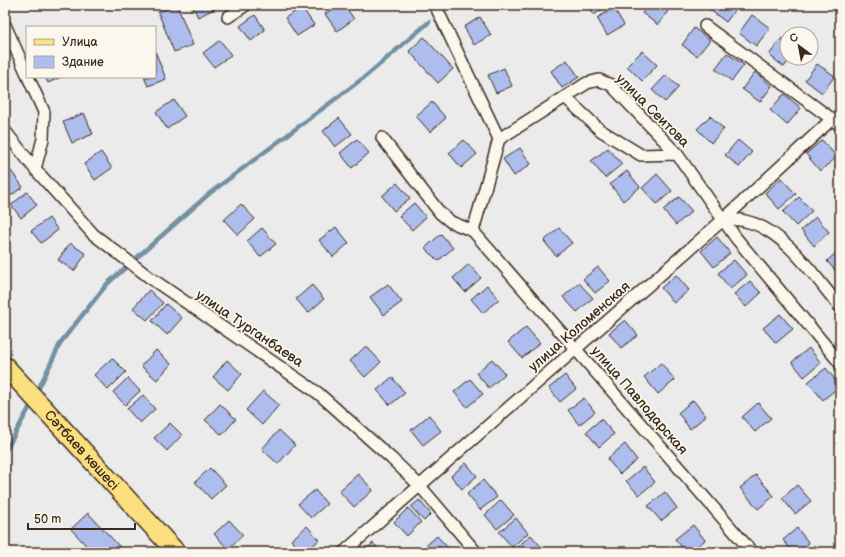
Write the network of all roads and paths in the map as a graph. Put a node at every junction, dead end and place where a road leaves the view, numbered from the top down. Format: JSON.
{"nodes":[{"id":1,"x":246,"y":5,"type":"edge"},
{"id":2,"x":435,"y":5,"type":"edge"},
{"id":3,"x":228,"y":17,"type":"dead end"},
{"id":4,"x":5,"y":25,"type":"edge"},
{"id":5,"x":705,"y":26,"type":"dead end"},
{"id":6,"x":26,"y":72,"type":"edge"},
{"id":7,"x":28,"y":78,"type":"edge"},
{"id":8,"x":565,"y":97,"type":"junction"},
{"id":9,"x":836,"y":122,"type":"edge"},
{"id":10,"x":5,"y":131,"type":"edge"},
{"id":11,"x":382,"y":138,"type":"dead end"},
{"id":12,"x":499,"y":139,"type":"junction"},
{"id":13,"x":677,"y":154,"type":"junction"},
{"id":14,"x":35,"y":169,"type":"junction"},
{"id":15,"x":724,"y":219,"type":"junction"},
{"id":16,"x":473,"y":231,"type":"junction"},
{"id":17,"x":840,"y":307,"type":"edge"},
{"id":18,"x":576,"y":348,"type":"junction"},
{"id":19,"x":840,"y":363,"type":"edge"},
{"id":20,"x":8,"y":369,"type":"edge"},
{"id":21,"x":420,"y":486,"type":"junction"},
{"id":22,"x":176,"y":552,"type":"edge"},
{"id":23,"x":344,"y":552,"type":"edge"},
{"id":24,"x":476,"y":552,"type":"edge"},
{"id":25,"x":752,"y":552,"type":"edge"}],
"edges":[{"from":1,"to":3,"type":"street"},
{"from":2,"to":12,"type":"street"},
{"from":4,"to":6,"type":"street"},
{"from":5,"to":9,"type":"street","name":"улица Коломенская"},
{"from":7,"to":14,"type":"street"},
{"from":8,"to":12,"type":"street","name":"улица Сеитова"},
{"from":8,"to":13,"type":"street"},
{"from":8,"to":13,"type":"street","name":"улица Сеитова"},
{"from":9,"to":15,"type":"street","name":"улица Коломенская"},
{"from":10,"to":14,"type":"street","name":"улица Турганбаева"},
{"from":11,"to":16,"type":"street","name":"улица Павлодарская"},
{"from":12,"to":16,"type":"street"},
{"from":13,"to":15,"type":"street","name":"улица Сеитова"},
{"from":14,"to":21,"type":"street","name":"улица Турганбаева"},
{"from":15,"to":17,"type":"street"},
{"from":15,"to":18,"type":"street","name":"улица Коломенская"},
{"from":15,"to":19,"type":"street","name":"улица Сеитова"},
{"from":16,"to":18,"type":"street","name":"улица Павлодарская"},
{"from":18,"to":21,"type":"street","name":"улица Коломенская"},
{"from":18,"to":25,"type":"street","name":"улица Павлодарская"},
{"from":20,"to":22,"type":"main road","name":"Сәтбаев көшесі"},
{"from":21,"to":23,"type":"street","name":"улица Коломенская"},
{"from":21,"to":24,"type":"street","name":"улица Турганбаева"}]}
